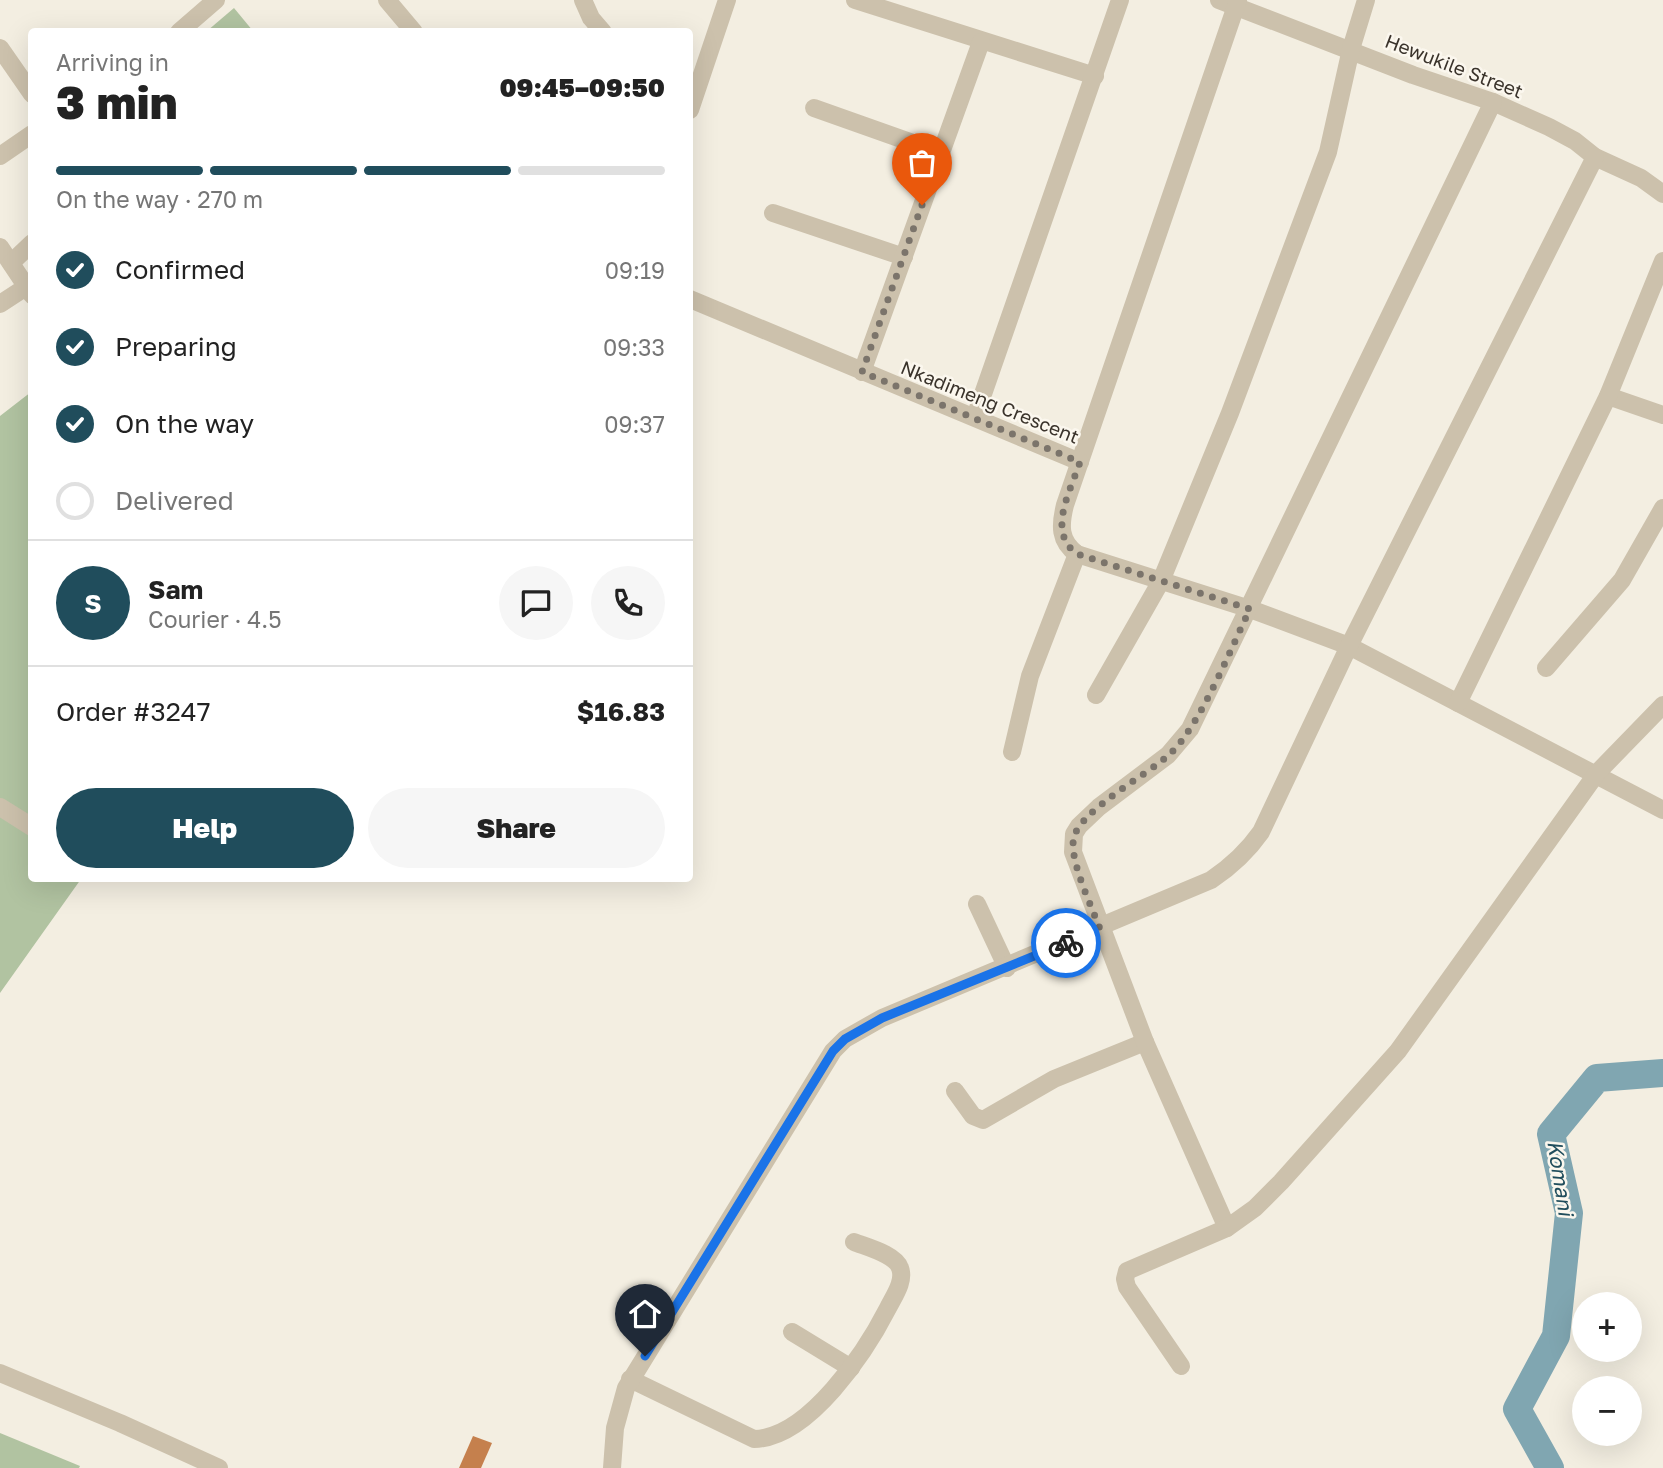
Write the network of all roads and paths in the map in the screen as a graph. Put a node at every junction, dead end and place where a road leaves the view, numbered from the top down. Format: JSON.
{"nodes":[{"id":1,"x":216,"y":0,"type":"edge"},
{"id":2,"x":583,"y":0,"type":"edge"},
{"id":3,"x":727,"y":0,"type":"edge"},
{"id":4,"x":855,"y":0,"type":"edge"},
{"id":5,"x":1120,"y":0,"type":"edge"},
{"id":6,"x":1366,"y":0,"type":"edge"},
{"id":7,"x":393,"y":2,"type":"edge"},
{"id":8,"x":1231,"y":2,"type":"edge"},
{"id":9,"x":184,"y":28,"type":"edge"},
{"id":10,"x":411,"y":28,"type":"edge"},
{"id":11,"x":600,"y":28,"type":"edge"},
{"id":12,"x":981,"y":42,"type":"junction"},
{"id":13,"x":0,"y":48,"type":"edge"},
{"id":14,"x":1351,"y":49,"type":"junction"},
{"id":15,"x":697,"y":68,"type":"edge"},
{"id":16,"x":1095,"y":76,"type":"junction"},
{"id":17,"x":28,"y":88,"type":"edge"},
{"id":18,"x":693,"y":92,"type":"edge"},
{"id":19,"x":1493,"y":102,"type":"junction"},
{"id":20,"x":814,"y":108,"type":"dead end"},
{"id":21,"x":28,"y":137,"type":"edge"},
{"id":22,"x":941,"y":153,"type":"junction"},
{"id":23,"x":0,"y":156,"type":"edge"},
{"id":24,"x":1595,"y":157,"type":"junction"},
{"id":25,"x":1663,"y":194,"type":"edge"},
{"id":26,"x":773,"y":213,"type":"dead end"},
{"id":27,"x":0,"y":247,"type":"edge"},
{"id":28,"x":28,"y":247,"type":"edge"},
{"id":29,"x":904,"y":257,"type":"junction"},
{"id":30,"x":1663,"y":261,"type":"edge"},
{"id":31,"x":11,"y":263,"type":"junction"},
{"id":32,"x":28,"y":289,"type":"edge"},
{"id":33,"x":28,"y":291,"type":"edge"},
{"id":34,"x":693,"y":300,"type":"edge"},
{"id":35,"x":0,"y":304,"type":"edge"},
{"id":36,"x":862,"y":372,"type":"junction"},
{"id":37,"x":1608,"y":396,"type":"junction"},
{"id":38,"x":1663,"y":415,"type":"edge"},
{"id":39,"x":975,"y":417,"type":"junction"},
{"id":40,"x":1080,"y":462,"type":"junction"},
{"id":41,"x":1663,"y":508,"type":"edge"},
{"id":42,"x":1077,"y":554,"type":"junction"},
{"id":43,"x":1161,"y":581,"type":"junction"},
{"id":44,"x":1250,"y":609,"type":"junction"},
{"id":45,"x":1349,"y":646,"type":"junction"},
{"id":46,"x":1546,"y":668,"type":"dead end"},
{"id":47,"x":1096,"y":695,"type":"dead end"},
{"id":48,"x":1458,"y":703,"type":"junction"},
{"id":49,"x":1663,"y":705,"type":"edge"},
{"id":50,"x":1012,"y":752,"type":"dead end"},
{"id":51,"x":1597,"y":774,"type":"junction"},
{"id":52,"x":0,"y":807,"type":"edge"},
{"id":53,"x":1663,"y":810,"type":"edge"},
{"id":54,"x":28,"y":824,"type":"edge"},
{"id":55,"x":977,"y":904,"type":"dead end"},
{"id":56,"x":1100,"y":929,"type":"junction"},
{"id":57,"x":1007,"y":968,"type":"junction"},
{"id":58,"x":1145,"y":1042,"type":"junction"},
{"id":59,"x":955,"y":1091,"type":"dead end"},
{"id":60,"x":1227,"y":1228,"type":"junction"},
{"id":61,"x":854,"y":1242,"type":"dead end"},
{"id":62,"x":792,"y":1332,"type":"dead end"},
{"id":63,"x":1181,"y":1366,"type":"dead end"},
{"id":64,"x":850,"y":1368,"type":"junction"},
{"id":65,"x":0,"y":1373,"type":"edge"},
{"id":66,"x":630,"y":1379,"type":"junction"},
{"id":67,"x":219,"y":1468,"type":"edge"},
{"id":68,"x":612,"y":1468,"type":"edge"}],
"edges":[{"from":1,"to":9,"type":"street"},
{"from":2,"to":11,"type":"street"},
{"from":3,"to":15,"type":"street"},
{"from":4,"to":12,"type":"street"},
{"from":5,"to":16,"type":"street"},
{"from":6,"to":14,"type":"street"},
{"from":7,"to":10,"type":"street"},
{"from":8,"to":14,"type":"street","name":"Hewukile Street"},
{"from":8,"to":40,"type":"street"},
{"from":12,"to":16,"type":"street"},
{"from":12,"to":22,"type":"street"},
{"from":13,"to":17,"type":"street"},
{"from":14,"to":19,"type":"street","name":"Hewukile Street"},
{"from":14,"to":43,"type":"street"},
{"from":15,"to":18,"type":"street"},
{"from":16,"to":39,"type":"street"},
{"from":19,"to":24,"type":"street","name":"Hewukile Street"},
{"from":19,"to":44,"type":"street"},
{"from":20,"to":22,"type":"street"},
{"from":21,"to":23,"type":"street"},
{"from":22,"to":29,"type":"street"},
{"from":24,"to":25,"type":"street","name":"Hewukile Street"},
{"from":24,"to":45,"type":"street"},
{"from":26,"to":29,"type":"street"},
{"from":27,"to":31,"type":"street"},
{"from":28,"to":31,"type":"street"},
{"from":29,"to":36,"type":"street"},
{"from":30,"to":37,"type":"street"},
{"from":31,"to":32,"type":"street"},
{"from":33,"to":35,"type":"street"},
{"from":34,"to":36,"type":"street","name":"Nkadimeng Crescent"},
{"from":36,"to":39,"type":"street","name":"Nkadimeng Crescent"},
{"from":37,"to":38,"type":"street"},
{"from":37,"to":48,"type":"street"},
{"from":39,"to":40,"type":"street","name":"Nkadimeng Crescent"},
{"from":40,"to":42,"type":"street"},
{"from":41,"to":46,"type":"street"},
{"from":42,"to":43,"type":"street"},
{"from":42,"to":50,"type":"street"},
{"from":43,"to":44,"type":"street"},
{"from":43,"to":47,"type":"street"},
{"from":44,"to":45,"type":"street"},
{"from":44,"to":56,"type":"street"},
{"from":45,"to":48,"type":"street"},
{"from":45,"to":56,"type":"street"},
{"from":48,"to":51,"type":"street"},
{"from":49,"to":51,"type":"street"},
{"from":51,"to":53,"type":"street"},
{"from":51,"to":60,"type":"street"},
{"from":52,"to":54,"type":"street"},
{"from":55,"to":57,"type":"street"},
{"from":56,"to":57,"type":"street"},
{"from":56,"to":58,"type":"street"},
{"from":57,"to":66,"type":"street"},
{"from":58,"to":59,"type":"street"},
{"from":58,"to":60,"type":"street"},
{"from":60,"to":63,"type":"street"},
{"from":61,"to":64,"type":"street"},
{"from":62,"to":64,"type":"street"},
{"from":64,"to":66,"type":"street"},
{"from":65,"to":67,"type":"street"},
{"from":66,"to":68,"type":"street"}]}
